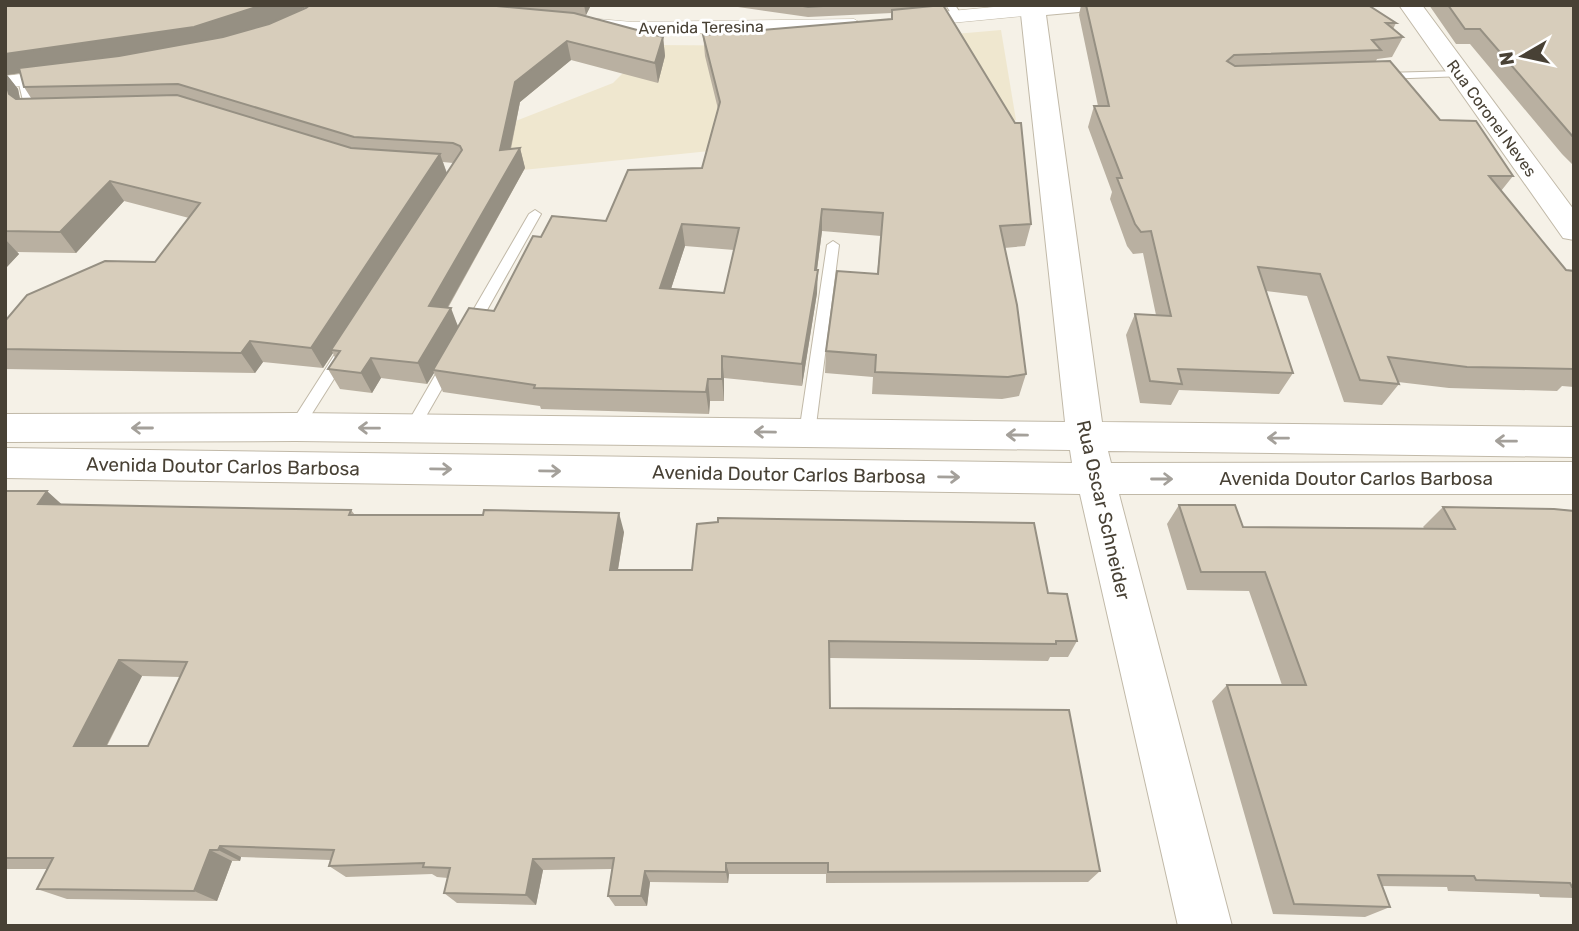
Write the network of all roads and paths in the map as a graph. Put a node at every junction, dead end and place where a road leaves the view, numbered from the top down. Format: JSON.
{"nodes":[{"id":1,"x":1079,"y":5,"type":"edge"},
{"id":2,"x":1410,"y":5,"type":"edge"},
{"id":3,"x":1032,"y":7,"type":"edge"},
{"id":4,"x":953,"y":11,"type":"edge"},
{"id":5,"x":563,"y":22,"type":"edge"},
{"id":6,"x":894,"y":22,"type":"edge"},
{"id":7,"x":869,"y":24,"type":"edge"},
{"id":8,"x":77,"y":73,"type":"edge"},
{"id":9,"x":1460,"y":74,"type":"junction"},
{"id":10,"x":1376,"y":76,"type":"edge"},
{"id":11,"x":14,"y":81,"type":"edge"},
{"id":12,"x":44,"y":113,"type":"edge"},
{"id":13,"x":535,"y":214,"type":"dead end"},
{"id":14,"x":1574,"y":231,"type":"edge"},
{"id":15,"x":834,"y":245,"type":"dead end"},
{"id":16,"x":348,"y":345,"type":"edge"},
{"id":17,"x":296,"y":427,"type":"junction"},
{"id":18,"x":5,"y":428,"type":"edge"},
{"id":19,"x":412,"y":428,"type":"junction"},
{"id":20,"x":807,"y":433,"type":"junction"},
{"id":21,"x":1574,"y":442,"type":"edge"},
{"id":22,"x":1089,"y":457,"type":"junction"},
{"id":23,"x":5,"y":463,"type":"edge"},
{"id":24,"x":1574,"y":478,"type":"edge"},
{"id":25,"x":1206,"y":926,"type":"edge"}],
"edges":[{"from":1,"to":3,"type":"street"},
{"from":2,"to":9,"type":"street","name":"Rua Coronel Neves"},
{"from":3,"to":4,"type":"street"},
{"from":3,"to":22,"type":"street","name":"Rua Oscar Schneider"},
{"from":4,"to":6,"type":"street"},
{"from":5,"to":7,"type":"street","name":"Avenida Teresina"},
{"from":8,"to":11,"type":"street"},
{"from":9,"to":10,"type":"lane"},
{"from":9,"to":14,"type":"street","name":"Rua Coronel Neves"},
{"from":11,"to":12,"type":"lane"},
{"from":13,"to":19,"type":"lane"},
{"from":15,"to":20,"type":"lane"},
{"from":16,"to":17,"type":"lane"},
{"from":17,"to":18,"type":"street","name":"Avenida Doutor Carlos Barbosa","one_way":true},
{"from":19,"to":17,"type":"street","name":"Avenida Doutor Carlos Barbosa","one_way":true},
{"from":20,"to":19,"type":"street","name":"Avenida Doutor Carlos Barbosa","one_way":true},
{"from":22,"to":20,"type":"street","name":"Avenida Doutor Carlos Barbosa","one_way":true},
{"from":21,"to":22,"type":"street","name":"Avenida Doutor Carlos Barbosa","one_way":true},
{"from":23,"to":22,"type":"street","name":"Avenida Doutor Carlos Barbosa","one_way":true},
{"from":22,"to":24,"type":"street","name":"Avenida Doutor Carlos Barbosa","one_way":true},
{"from":22,"to":25,"type":"street","name":"Rua Oscar Schneider"}]}
